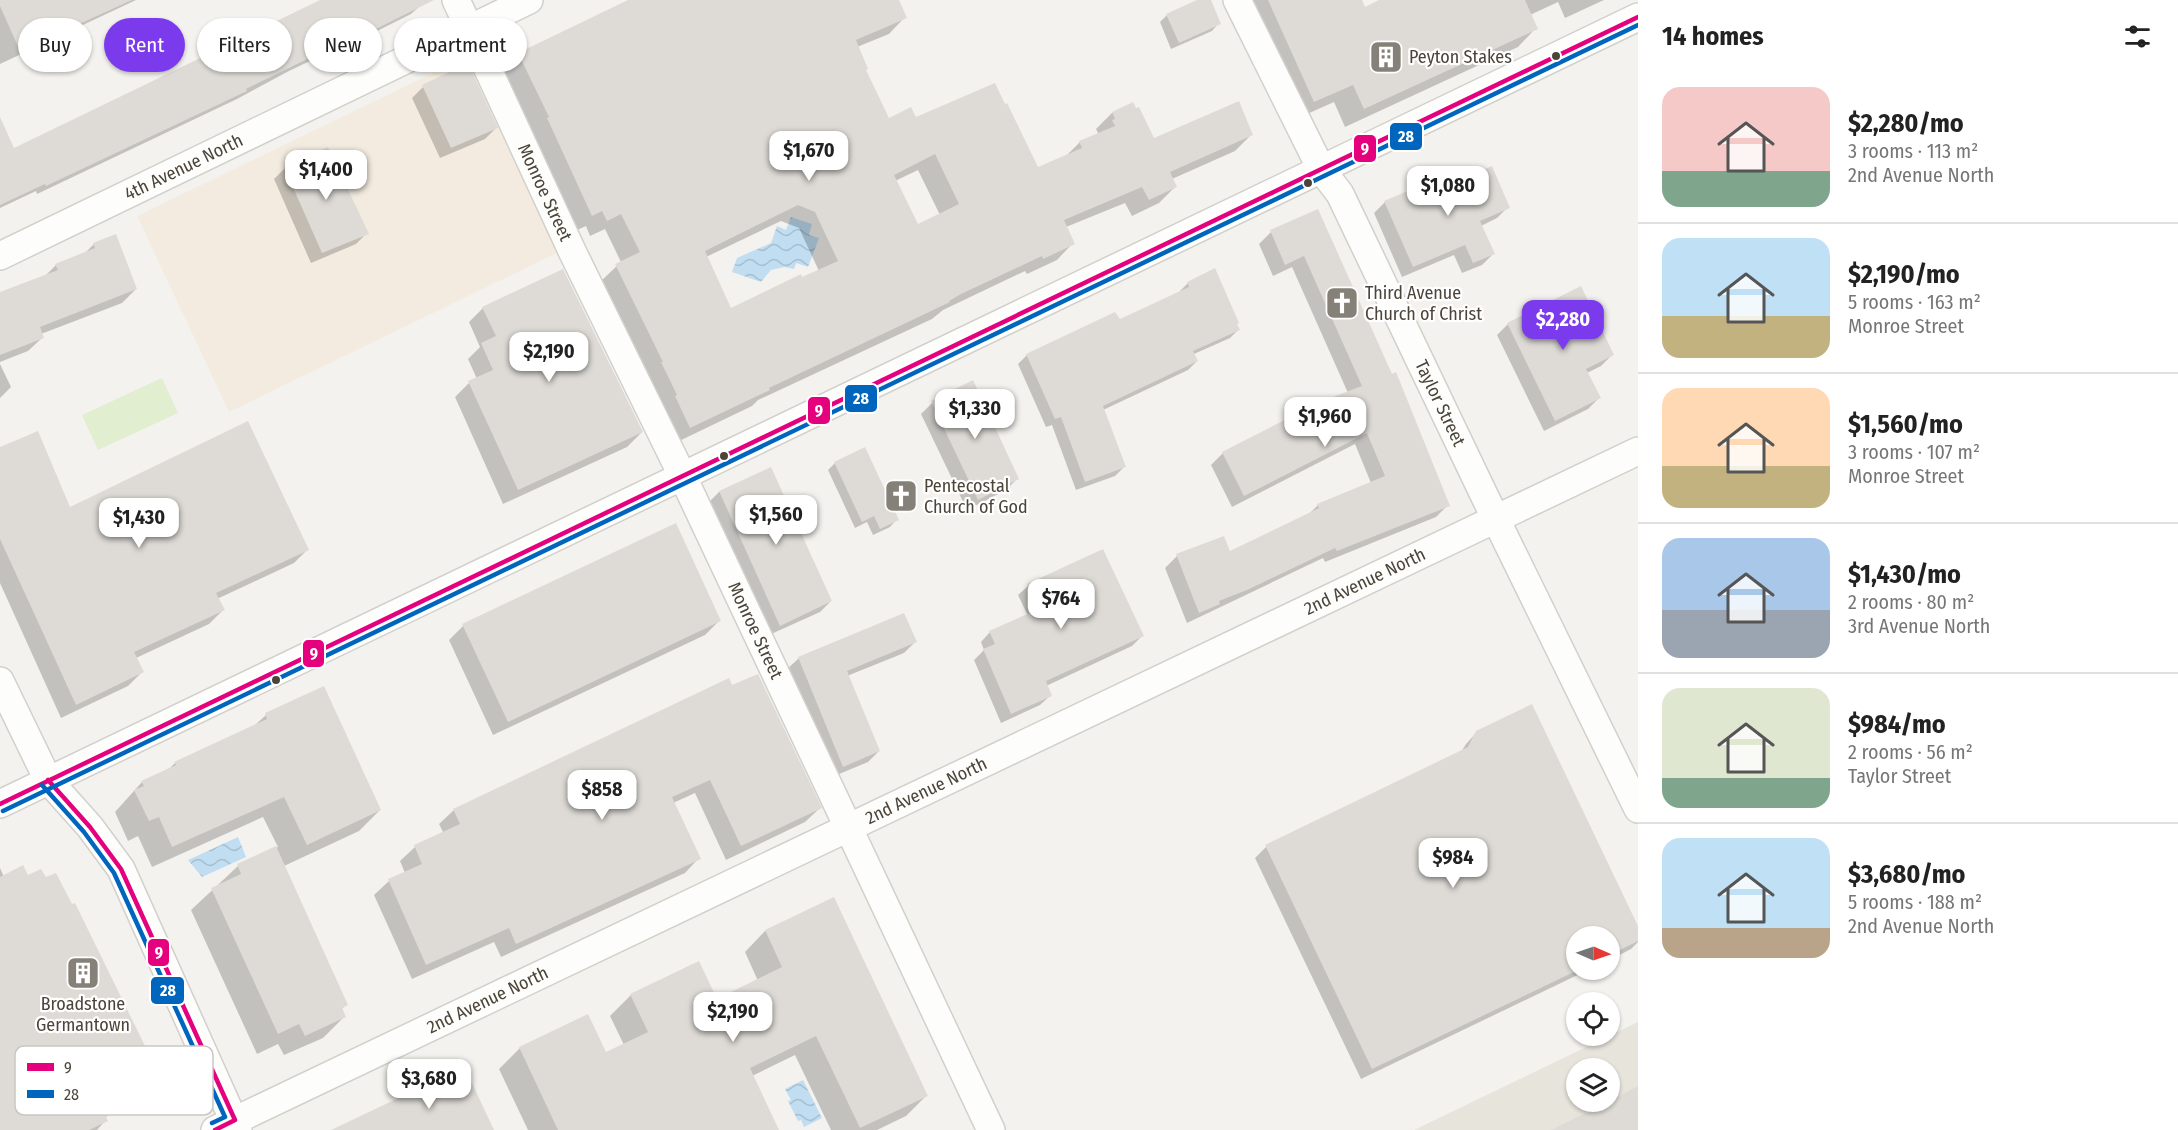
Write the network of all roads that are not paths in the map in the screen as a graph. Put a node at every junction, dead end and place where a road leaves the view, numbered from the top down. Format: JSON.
{"nodes":[{"id":1,"x":456,"y":0,"type":"edge"},
{"id":2,"x":529,"y":0,"type":"edge"},
{"id":3,"x":1237,"y":0,"type":"edge"},
{"id":4,"x":1638,"y":17,"type":"edge"},
{"id":5,"x":465,"y":18,"type":"edge"},
{"id":6,"x":491,"y":18,"type":"edge"},
{"id":7,"x":394,"y":65,"type":"edge"},
{"id":8,"x":490,"y":72,"type":"edge"},
{"id":9,"x":1321,"y":169,"type":"junction"},
{"id":10,"x":0,"y":256,"type":"edge"},
{"id":11,"x":1638,"y":451,"type":"edge"},
{"id":12,"x":682,"y":475,"type":"junction"},
{"id":13,"x":1496,"y":519,"type":"junction"},
{"id":14,"x":0,"y":681,"type":"edge"},
{"id":15,"x":48,"y":780,"type":"junction"},
{"id":16,"x":0,"y":804,"type":"edge"},
{"id":17,"x":1638,"y":809,"type":"edge"},
{"id":18,"x":847,"y":827,"type":"junction"},
{"id":19,"x":195,"y":1046,"type":"edge"},
{"id":20,"x":213,"y":1089,"type":"edge"},
{"id":21,"x":229,"y":1127,"type":"edge"},
{"id":22,"x":991,"y":1130,"type":"edge"}],
"edges":[{"from":1,"to":5,"type":"street","name":"Monroe Street"},
{"from":2,"to":6,"type":"street","name":"4th Avenue North"},
{"from":3,"to":9,"type":"street","name":"Taylor Street"},
{"from":4,"to":9,"type":"street"},
{"from":7,"to":10,"type":"street","name":"4th Avenue North"},
{"from":8,"to":12,"type":"street","name":"Monroe Street"},
{"from":9,"to":12,"type":"street"},
{"from":9,"to":13,"type":"street","name":"Taylor Street"},
{"from":11,"to":13,"type":"street","name":"2nd Avenue North"},
{"from":12,"to":15,"type":"street"},
{"from":12,"to":18,"type":"street","name":"Monroe Street"},
{"from":13,"to":17,"type":"street","name":"Taylor Street"},
{"from":13,"to":18,"type":"street","name":"2nd Avenue North"},
{"from":14,"to":15,"type":"street"},
{"from":15,"to":16,"type":"street"},
{"from":15,"to":19,"type":"street"},
{"from":18,"to":21,"type":"street","name":"2nd Avenue North"},
{"from":18,"to":22,"type":"street","name":"Monroe Street"},
{"from":20,"to":21,"type":"street"}]}
